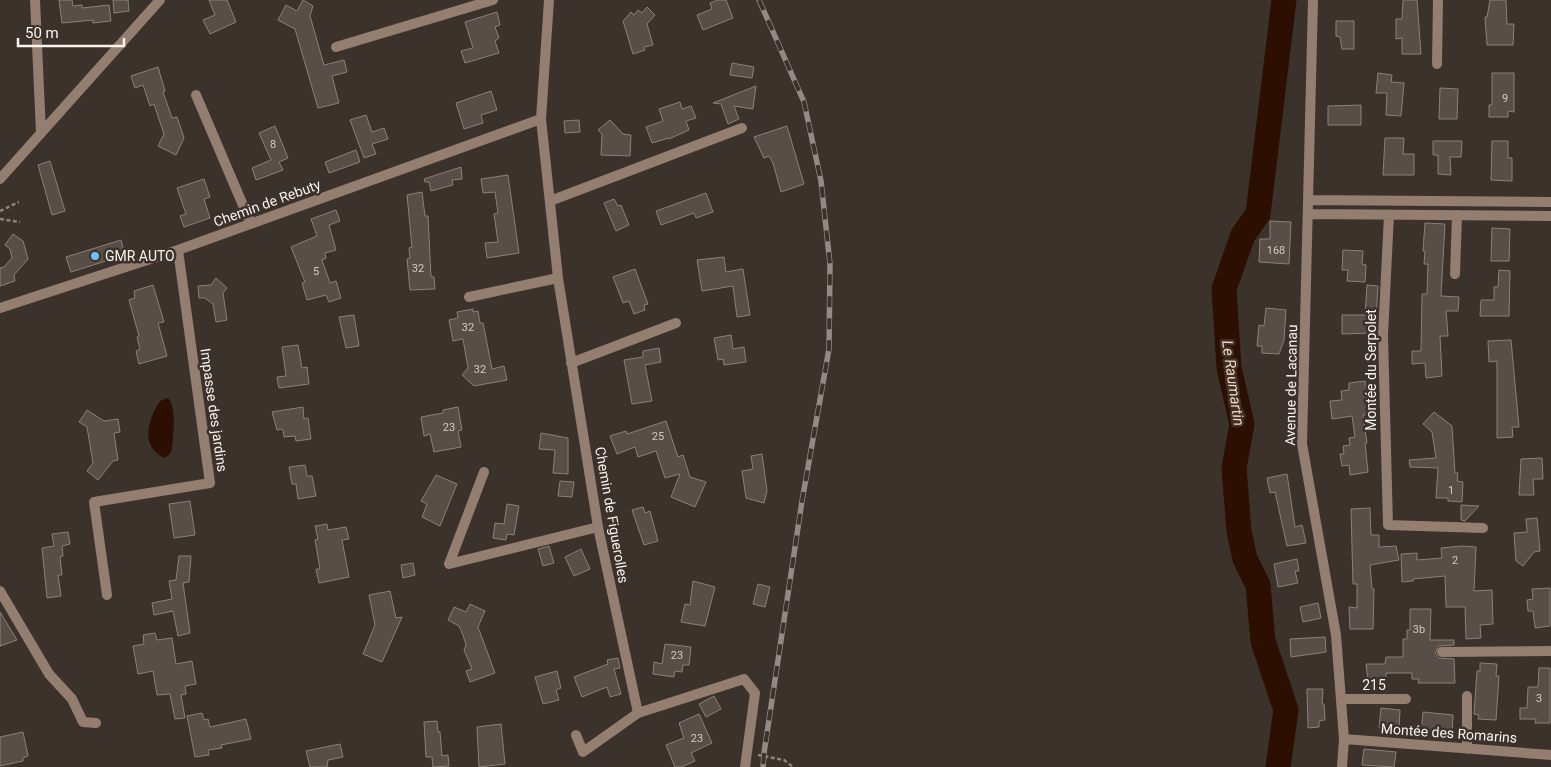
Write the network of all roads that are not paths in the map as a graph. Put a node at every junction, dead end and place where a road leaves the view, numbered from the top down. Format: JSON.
{"nodes":[{"id":1,"x":35,"y":0,"type":"edge"},
{"id":2,"x":160,"y":0,"type":"edge"},
{"id":3,"x":493,"y":0,"type":"edge"},
{"id":4,"x":549,"y":0,"type":"edge"},
{"id":5,"x":1313,"y":0,"type":"edge"},
{"id":6,"x":1438,"y":0,"type":"edge"},
{"id":7,"x":336,"y":48,"type":"dead end"},
{"id":8,"x":1438,"y":64,"type":"dead end"},
{"id":9,"x":196,"y":95,"type":"dead end"},
{"id":10,"x":541,"y":119,"type":"junction"},
{"id":11,"x":742,"y":128,"type":"dead end"},
{"id":12,"x":41,"y":133,"type":"junction"},
{"id":13,"x":0,"y":179,"type":"edge"},
{"id":14,"x":1309,"y":200,"type":"junction"},
{"id":15,"x":550,"y":201,"type":"junction"},
{"id":16,"x":1551,"y":202,"type":"edge"},
{"id":17,"x":1309,"y":214,"type":"junction"},
{"id":18,"x":1389,"y":215,"type":"junction"},
{"id":19,"x":1457,"y":215,"type":"junction"},
{"id":20,"x":1551,"y":216,"type":"edge"},
{"id":21,"x":251,"y":224,"type":"junction"},
{"id":22,"x":178,"y":250,"type":"junction"},
{"id":23,"x":1455,"y":274,"type":"dead end"},
{"id":24,"x":558,"y":278,"type":"junction"},
{"id":25,"x":469,"y":297,"type":"dead end"},
{"id":26,"x":0,"y":308,"type":"edge"},
{"id":27,"x":676,"y":323,"type":"dead end"},
{"id":28,"x":571,"y":363,"type":"junction"},
{"id":29,"x":484,"y":472,"type":"dead end"},
{"id":30,"x":598,"y":527,"type":"junction"},
{"id":31,"x":1483,"y":528,"type":"dead end"},
{"id":32,"x":0,"y":591,"type":"edge"},
{"id":33,"x":107,"y":595,"type":"dead end"},
{"id":34,"x":1551,"y":650,"type":"edge"},
{"id":35,"x":1442,"y":652,"type":"dead end"},
{"id":36,"x":1467,"y":696,"type":"dead end"},
{"id":37,"x":1341,"y":699,"type":"junction"},
{"id":38,"x":1406,"y":699,"type":"dead end"},
{"id":39,"x":638,"y":713,"type":"junction"},
{"id":40,"x":96,"y":723,"type":"dead end"},
{"id":41,"x":576,"y":735,"type":"dead end"},
{"id":42,"x":1344,"y":739,"type":"junction"},
{"id":43,"x":1467,"y":748,"type":"junction"},
{"id":44,"x":1551,"y":755,"type":"edge"},
{"id":45,"x":746,"y":767,"type":"edge"},
{"id":46,"x":1342,"y":767,"type":"edge"}],
"edges":[{"from":1,"to":12,"type":"street"},
{"from":2,"to":12,"type":"street"},
{"from":3,"to":7,"type":"street"},
{"from":4,"to":10,"type":"street","name":"Chemin de Figuerolles"},
{"from":5,"to":14,"type":"street","name":"Avenue de Lacanau"},
{"from":6,"to":8,"type":"street"},
{"from":9,"to":21,"type":"street"},
{"from":10,"to":15,"type":"street","name":"Chemin de Figuerolles"},
{"from":10,"to":21,"type":"street","name":"Chemin de Rebuty"},
{"from":11,"to":15,"type":"street"},
{"from":12,"to":13,"type":"street"},
{"from":14,"to":16,"type":"street"},
{"from":14,"to":17,"type":"street","name":"Avenue de Lacanau"},
{"from":15,"to":24,"type":"street","name":"Chemin de Figuerolles"},
{"from":17,"to":18,"type":"street"},
{"from":17,"to":37,"type":"street","name":"Avenue de Lacanau"},
{"from":18,"to":19,"type":"street"},
{"from":18,"to":31,"type":"street","name":"Montée du Serpolet"},
{"from":19,"to":20,"type":"street"},
{"from":19,"to":23,"type":"street"},
{"from":21,"to":22,"type":"street","name":"Chemin de Rebuty"},
{"from":22,"to":26,"type":"street","name":"Chemin de Rebuty"},
{"from":22,"to":33,"type":"street","name":"Impasse des jardins"},
{"from":24,"to":25,"type":"street"},
{"from":24,"to":28,"type":"street","name":"Chemin de Figuerolles"},
{"from":27,"to":28,"type":"street"},
{"from":28,"to":30,"type":"street","name":"Chemin de Figuerolles"},
{"from":29,"to":30,"type":"street"},
{"from":30,"to":39,"type":"street","name":"Chemin de Figuerolles"},
{"from":32,"to":40,"type":"street"},
{"from":34,"to":35,"type":"street"},
{"from":36,"to":43,"type":"street"},
{"from":37,"to":38,"type":"street","name":"215"},
{"from":37,"to":42,"type":"street","name":"Avenue de Lacanau"},
{"from":39,"to":41,"type":"street"},
{"from":39,"to":45,"type":"street"},
{"from":42,"to":43,"type":"street","name":"Montée des Romarins"},
{"from":42,"to":46,"type":"street","name":"Avenue de Lacanau"},
{"from":43,"to":44,"type":"street","name":"Montée des Romarins"}]}
